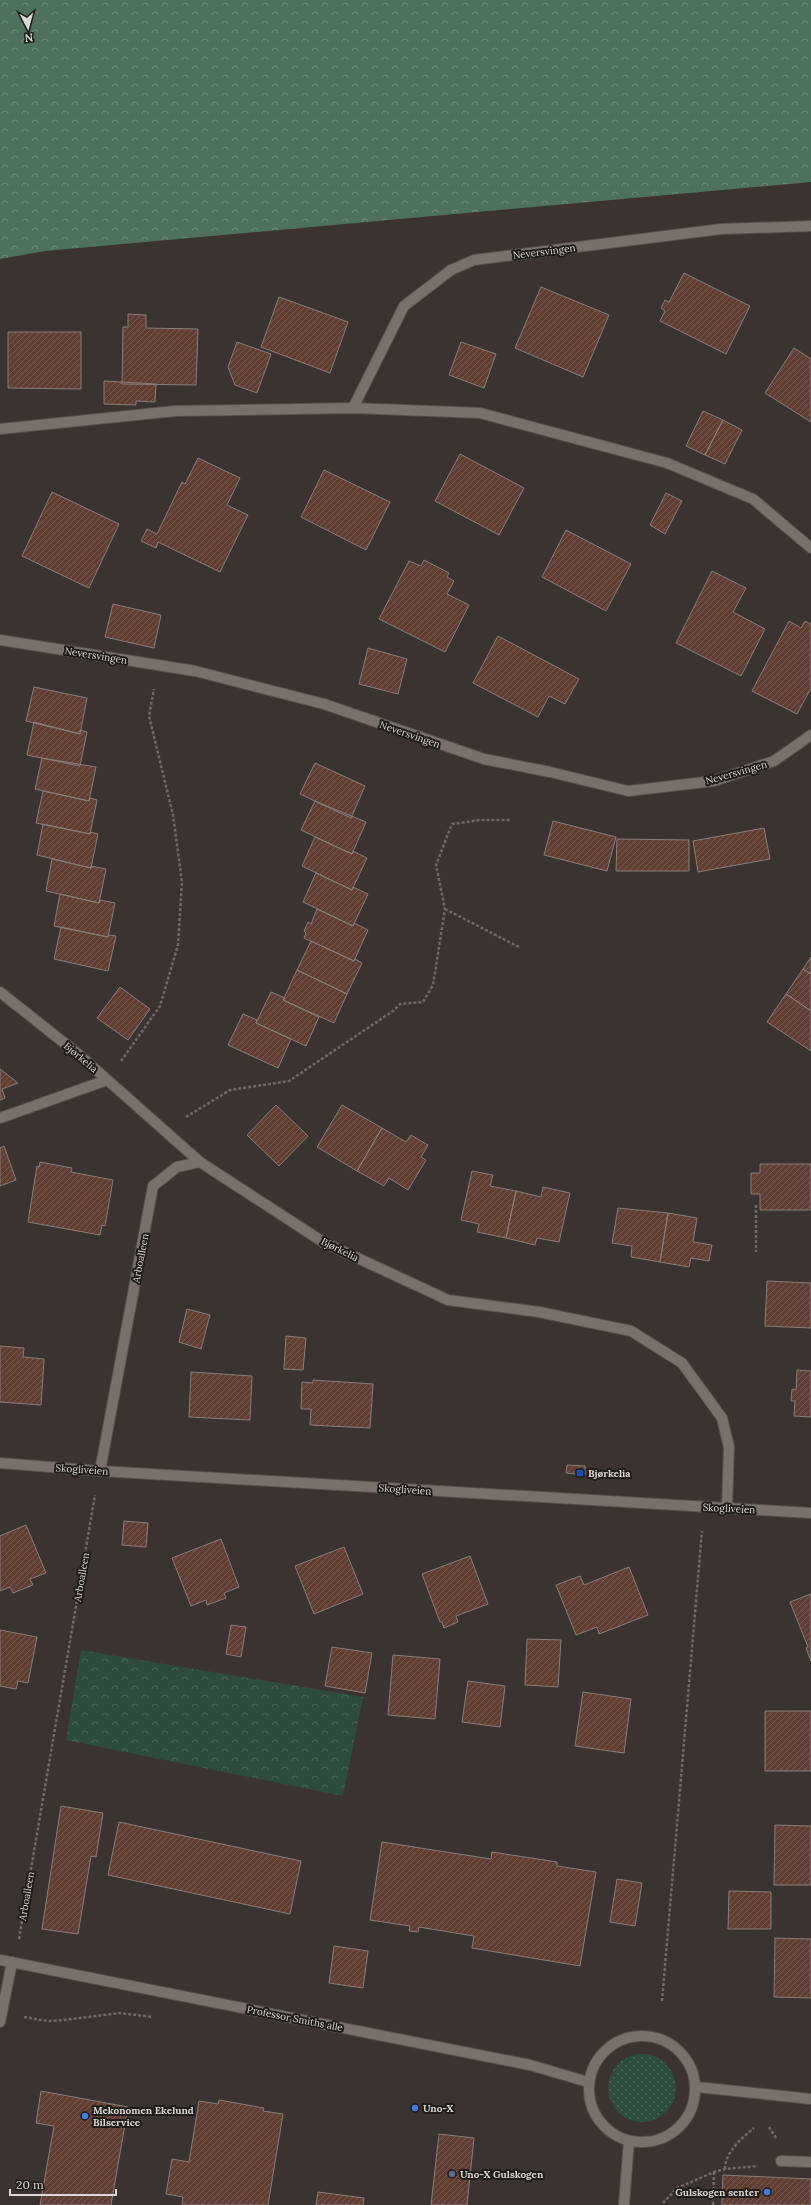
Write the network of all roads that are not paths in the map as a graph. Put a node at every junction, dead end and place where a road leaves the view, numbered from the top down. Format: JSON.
{"nodes":[{"id":1,"x":811,"y":226,"type":"edge"},
{"id":2,"x":352,"y":408,"type":"junction"},
{"id":3,"x":0,"y":429,"type":"edge"},
{"id":4,"x":811,"y":548,"type":"edge"},
{"id":5,"x":0,"y":640,"type":"edge"},
{"id":6,"x":811,"y":735,"type":"edge"},
{"id":7,"x":0,"y":992,"type":"edge"},
{"id":8,"x":108,"y":1080,"type":"junction"},
{"id":9,"x":0,"y":1118,"type":"edge"},
{"id":10,"x":200,"y":1162,"type":"junction"},
{"id":11,"x":0,"y":1463,"type":"edge"},
{"id":12,"x":100,"y":1471,"type":"junction"},
{"id":13,"x":727,"y":1508,"type":"junction"},
{"id":14,"x":811,"y":1513,"type":"edge"},
{"id":15,"x":0,"y":1960,"type":"edge"},
{"id":16,"x":12,"y":1962,"type":"junction"},
{"id":17,"x":1,"y":2017,"type":"edge"},
{"id":18,"x":588,"y":2082,"type":"junction"},
{"id":19,"x":697,"y":2088,"type":"junction"},
{"id":20,"x":811,"y":2099,"type":"edge"},
{"id":21,"x":629,"y":2141,"type":"junction"},
{"id":22,"x":781,"y":2161,"type":"road end"},
{"id":23,"x":811,"y":2162,"type":"edge"},
{"id":24,"x":624,"y":2205,"type":"edge"}],
"edges":[{"from":1,"to":2,"type":"street","name":"Neversvingen"},
{"from":2,"to":3,"type":"street"},
{"from":2,"to":4,"type":"street"},
{"from":5,"to":6,"type":"street","name":"Neversvingen"},
{"from":7,"to":8,"type":"street","name":"Bjørkelia"},
{"from":8,"to":9,"type":"street"},
{"from":8,"to":10,"type":"street","name":"Bjørkelia"},
{"from":10,"to":12,"type":"street","name":"Arboalleen"},
{"from":10,"to":13,"type":"street","name":"Bjørkelia"},
{"from":11,"to":12,"type":"street","name":"Skogliveien"},
{"from":12,"to":13,"type":"street","name":"Skogliveien"},
{"from":13,"to":14,"type":"street","name":"Skogliveien"},
{"from":15,"to":16,"type":"street","name":"Professor Smiths alle"},
{"from":16,"to":17,"type":"street"},
{"from":16,"to":18,"type":"street","name":"Professor Smiths alle"},
{"from":18,"to":19,"type":"street"},
{"from":18,"to":21,"type":"street"},
{"from":19,"to":20,"type":"street"},
{"from":19,"to":21,"type":"street"},
{"from":21,"to":24,"type":"street"},
{"from":22,"to":23,"type":"street"}]}
